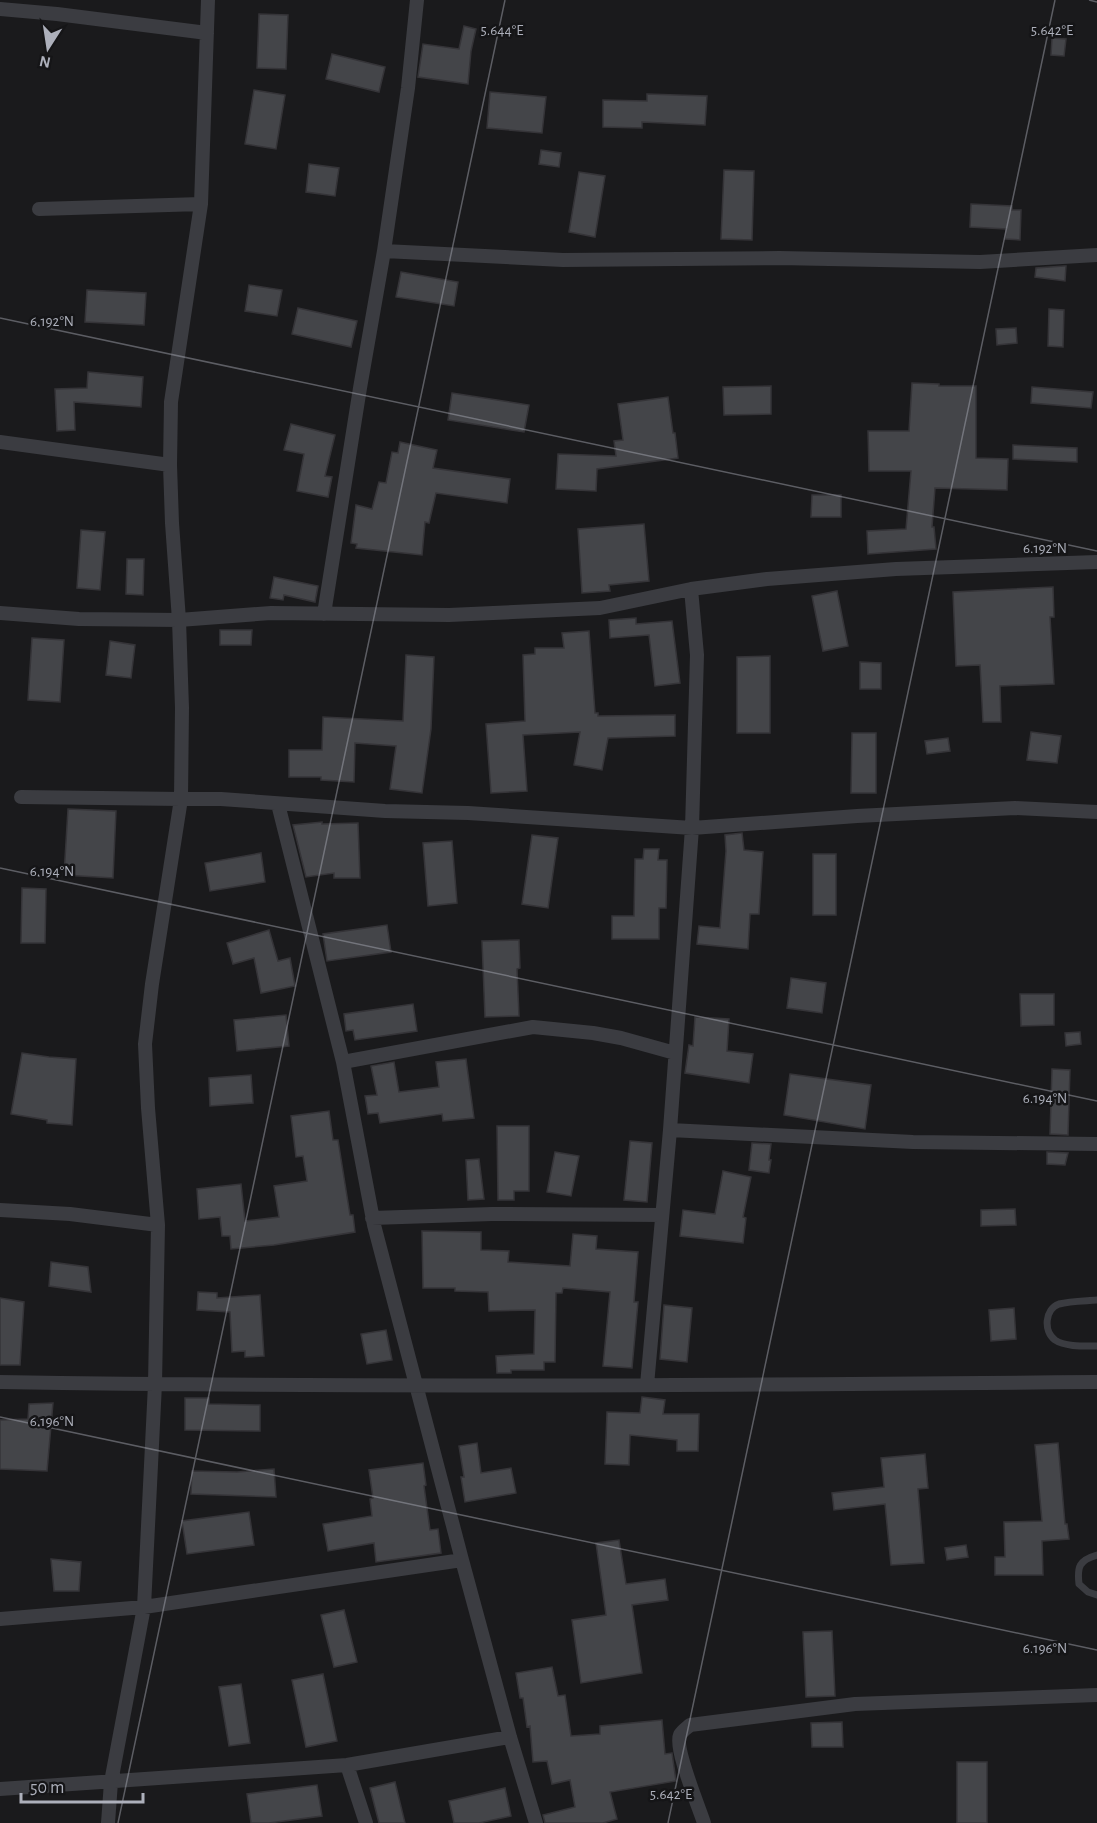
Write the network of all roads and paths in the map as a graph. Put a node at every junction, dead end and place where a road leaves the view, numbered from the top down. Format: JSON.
{"nodes":[{"id":1,"x":208,"y":0,"type":"edge"},
{"id":2,"x":417,"y":0,"type":"edge"},
{"id":3,"x":0,"y":9,"type":"edge"},
{"id":4,"x":207,"y":33,"type":"junction"},
{"id":5,"x":201,"y":204,"type":"junction"},
{"id":6,"x":39,"y":209,"type":"dead end"},
{"id":7,"x":384,"y":251,"type":"junction"},
{"id":8,"x":1097,"y":255,"type":"edge"},
{"id":9,"x":0,"y":442,"type":"edge"},
{"id":10,"x":170,"y":465,"type":"junction"},
{"id":11,"x":1097,"y":562,"type":"edge"},
{"id":12,"x":691,"y":589,"type":"junction"},
{"id":13,"x":0,"y":613,"type":"edge"},
{"id":14,"x":324,"y":614,"type":"junction"},
{"id":15,"x":179,"y":620,"type":"junction"},
{"id":16,"x":21,"y":797,"type":"dead end"},
{"id":17,"x":181,"y":799,"type":"junction"},
{"id":18,"x":278,"y":804,"type":"junction"},
{"id":19,"x":1097,"y":812,"type":"edge"},
{"id":20,"x":692,"y":828,"type":"junction"},
{"id":21,"x":675,"y":1053,"type":"junction"},
{"id":22,"x":343,"y":1062,"type":"junction"},
{"id":23,"x":670,"y":1130,"type":"junction"},
{"id":24,"x":1097,"y":1144,"type":"edge"},
{"id":25,"x":0,"y":1210,"type":"edge"},
{"id":26,"x":662,"y":1215,"type":"junction"},
{"id":27,"x":372,"y":1218,"type":"junction"},
{"id":28,"x":158,"y":1225,"type":"junction"},
{"id":29,"x":1097,"y":1300,"type":"edge"},
{"id":30,"x":1097,"y":1346,"type":"edge"},
{"id":31,"x":0,"y":1382,"type":"edge"},
{"id":32,"x":1097,"y":1382,"type":"edge"},
{"id":33,"x":155,"y":1384,"type":"junction"},
{"id":34,"x":414,"y":1384,"type":"junction"},
{"id":35,"x":647,"y":1385,"type":"junction"},
{"id":36,"x":1097,"y":1555,"type":"edge"},
{"id":37,"x":462,"y":1560,"type":"junction"},
{"id":38,"x":1097,"y":1594,"type":"edge"},
{"id":39,"x":144,"y":1607,"type":"junction"},
{"id":40,"x":0,"y":1619,"type":"edge"},
{"id":41,"x":1097,"y":1695,"type":"edge"},
{"id":42,"x":510,"y":1737,"type":"junction"},
{"id":43,"x":347,"y":1765,"type":"junction"},
{"id":44,"x":111,"y":1782,"type":"junction"},
{"id":45,"x":0,"y":1789,"type":"edge"},
{"id":46,"x":108,"y":1823,"type":"edge"},
{"id":47,"x":366,"y":1823,"type":"edge"},
{"id":48,"x":536,"y":1823,"type":"edge"},
{"id":49,"x":704,"y":1823,"type":"edge"}],
"edges":[{"from":1,"to":4,"type":"street"},
{"from":2,"to":7,"type":"street"},
{"from":3,"to":4,"type":"street"},
{"from":4,"to":5,"type":"street"},
{"from":5,"to":6,"type":"street"},
{"from":5,"to":10,"type":"street"},
{"from":7,"to":8,"type":"street"},
{"from":7,"to":14,"type":"street"},
{"from":9,"to":10,"type":"street"},
{"from":10,"to":15,"type":"street"},
{"from":11,"to":12,"type":"street"},
{"from":12,"to":14,"type":"street"},
{"from":12,"to":20,"type":"street"},
{"from":13,"to":15,"type":"street"},
{"from":14,"to":15,"type":"street"},
{"from":15,"to":17,"type":"street"},
{"from":16,"to":17,"type":"street"},
{"from":17,"to":18,"type":"street"},
{"from":17,"to":28,"type":"street"},
{"from":18,"to":20,"type":"street"},
{"from":18,"to":22,"type":"street"},
{"from":19,"to":20,"type":"street"},
{"from":20,"to":21,"type":"street"},
{"from":21,"to":22,"type":"street"},
{"from":21,"to":23,"type":"street"},
{"from":22,"to":27,"type":"street"},
{"from":23,"to":24,"type":"street"},
{"from":23,"to":26,"type":"street"},
{"from":25,"to":28,"type":"street"},
{"from":26,"to":27,"type":"street"},
{"from":26,"to":35,"type":"street"},
{"from":27,"to":34,"type":"street"},
{"from":28,"to":33,"type":"street"},
{"from":29,"to":30,"type":"lane"},
{"from":31,"to":33,"type":"street"},
{"from":32,"to":35,"type":"street"},
{"from":33,"to":34,"type":"street"},
{"from":33,"to":39,"type":"street"},
{"from":34,"to":35,"type":"street"},
{"from":34,"to":37,"type":"street"},
{"from":36,"to":38,"type":"lane"},
{"from":37,"to":39,"type":"street"},
{"from":37,"to":42,"type":"street"},
{"from":39,"to":40,"type":"street"},
{"from":39,"to":44,"type":"street"},
{"from":41,"to":49,"type":"street"},
{"from":42,"to":43,"type":"street"},
{"from":42,"to":48,"type":"street"},
{"from":43,"to":44,"type":"street"},
{"from":43,"to":47,"type":"street"},
{"from":44,"to":45,"type":"street"},
{"from":44,"to":46,"type":"street"}]}
